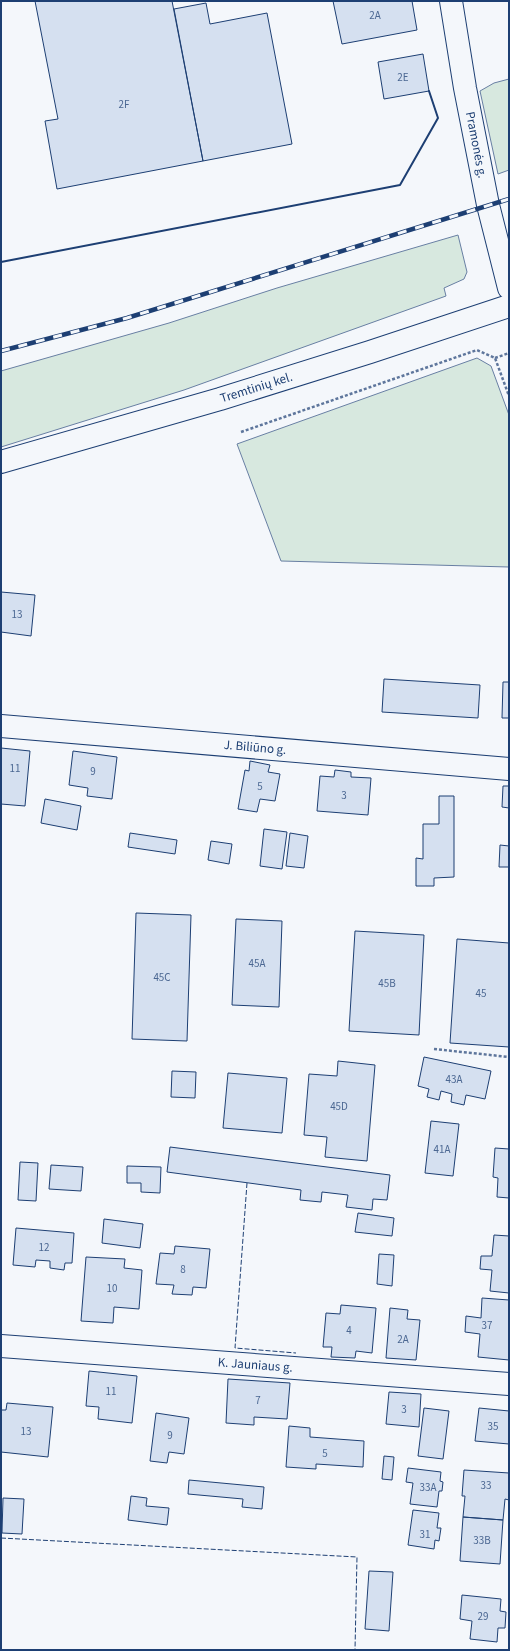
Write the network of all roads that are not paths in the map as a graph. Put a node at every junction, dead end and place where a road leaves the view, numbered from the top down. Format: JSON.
{"nodes":[{"id":1,"x":451,"y":1,"type":"edge"},
{"id":2,"x":509,"y":288,"type":"edge"},
{"id":3,"x":509,"y":306,"type":"edge"},
{"id":4,"x":1,"y":462,"type":"edge"},
{"id":5,"x":1,"y":726,"type":"edge"},
{"id":6,"x":509,"y":769,"type":"edge"},
{"id":7,"x":1,"y":1346,"type":"edge"},
{"id":8,"x":509,"y":1384,"type":"edge"}],
"edges":[{"from":1,"to":2,"type":"street","name":"Pramonės g."},
{"from":3,"to":4,"type":"street","name":"Tremtinių kel."},
{"from":5,"to":6,"type":"street","name":"J. Biliūno g."},
{"from":7,"to":8,"type":"street","name":"K. Jauniaus g."}]}
